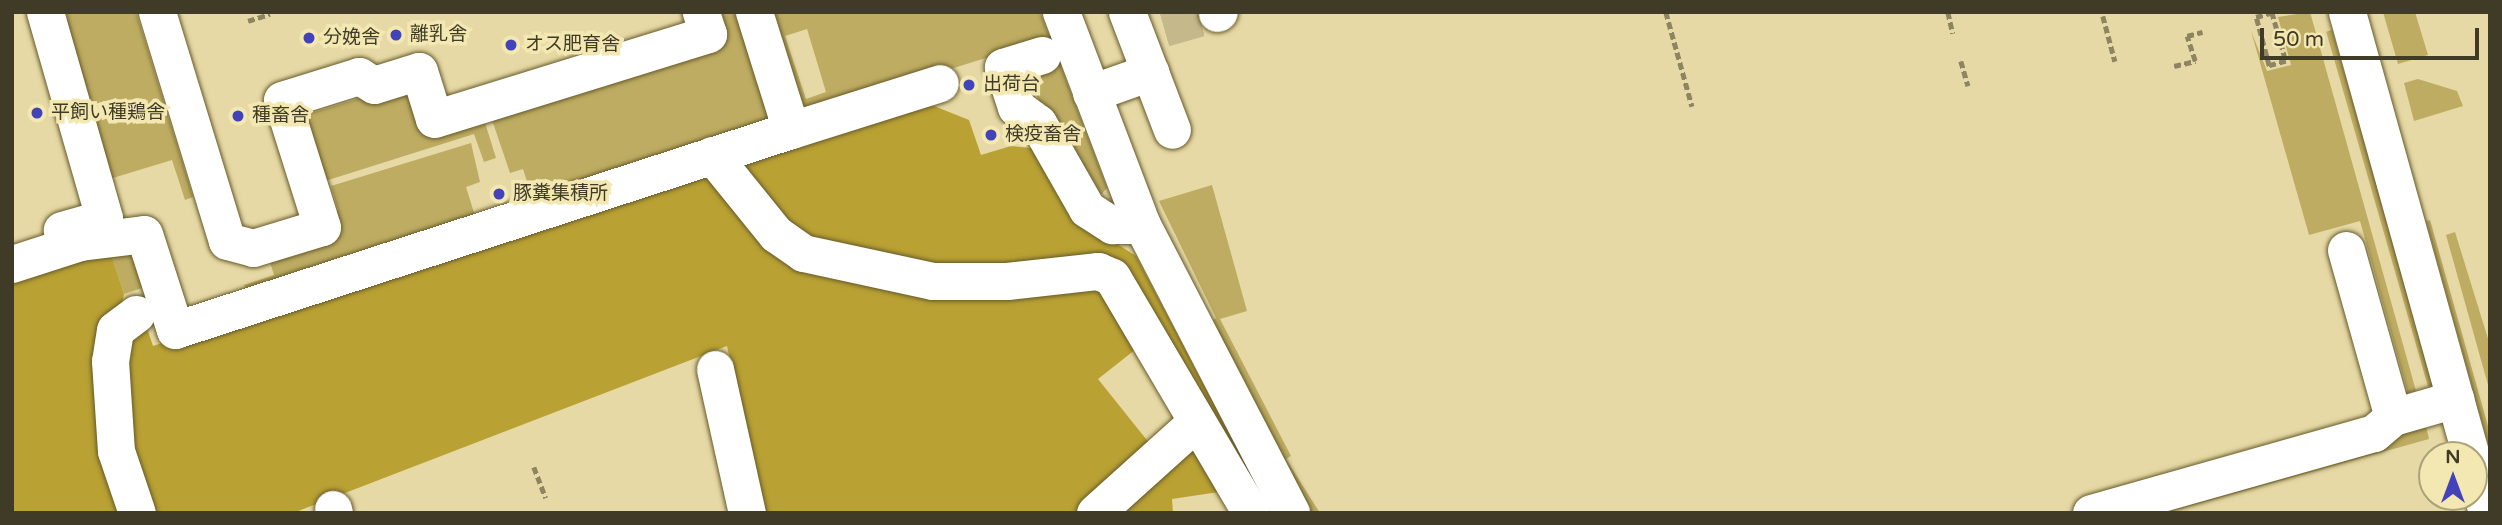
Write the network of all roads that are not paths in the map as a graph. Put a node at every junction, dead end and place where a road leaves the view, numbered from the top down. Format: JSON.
{"nodes":[{"id":1,"x":45,"y":12,"type":"edge"},
{"id":2,"x":157,"y":12,"type":"edge"},
{"id":3,"x":701,"y":12,"type":"edge"},
{"id":4,"x":754,"y":12,"type":"edge"},
{"id":5,"x":1061,"y":12,"type":"edge"},
{"id":6,"x":2347,"y":12,"type":"edge"},
{"id":7,"x":1142,"y":25,"type":"edge"},
{"id":8,"x":1042,"y":55,"type":"dead end"},
{"id":9,"x":1150,"y":72,"type":"junction"},
{"id":10,"x":940,"y":83,"type":"dead end"},
{"id":11,"x":1091,"y":93,"type":"junction"},
{"id":12,"x":791,"y":130,"type":"junction"},
{"id":13,"x":1172,"y":130,"type":"dead end"},
{"id":14,"x":712,"y":155,"type":"junction"},
{"id":15,"x":1142,"y":225,"type":"junction"},
{"id":16,"x":12,"y":246,"type":"edge"},
{"id":17,"x":2346,"y":250,"type":"dead end"},
{"id":18,"x":12,"y":264,"type":"edge"},
{"id":19,"x":136,"y":314,"type":"dead end"},
{"id":20,"x":715,"y":369,"type":"dead end"},
{"id":21,"x":2455,"y":399,"type":"junction"},
{"id":22,"x":2393,"y":417,"type":"junction"},
{"id":23,"x":1194,"y":424,"type":"junction"},
{"id":24,"x":2467,"y":441,"type":"edge"},
{"id":25,"x":137,"y":513,"type":"edge"},
{"id":26,"x":747,"y":513,"type":"edge"},
{"id":27,"x":1095,"y":513,"type":"edge"},
{"id":28,"x":1251,"y":513,"type":"edge"},
{"id":29,"x":1290,"y":513,"type":"edge"},
{"id":30,"x":2091,"y":513,"type":"edge"}],
"edges":[{"from":1,"to":16,"type":"street"},
{"from":2,"to":3,"type":"street"},
{"from":4,"to":12,"type":"street"},
{"from":5,"to":11,"type":"street"},
{"from":6,"to":21,"type":"street"},
{"from":7,"to":9,"type":"street"},
{"from":8,"to":15,"type":"street"},
{"from":9,"to":11,"type":"street"},
{"from":9,"to":13,"type":"street"},
{"from":10,"to":12,"type":"street"},
{"from":11,"to":15,"type":"street"},
{"from":12,"to":14,"type":"street"},
{"from":14,"to":18,"type":"street"},
{"from":14,"to":23,"type":"street"},
{"from":15,"to":29,"type":"street"},
{"from":17,"to":22,"type":"street"},
{"from":19,"to":25,"type":"street"},
{"from":20,"to":26,"type":"street"},
{"from":21,"to":22,"type":"street"},
{"from":21,"to":24,"type":"street"},
{"from":22,"to":30,"type":"street"},
{"from":23,"to":27,"type":"street"},
{"from":23,"to":28,"type":"street"}]}
